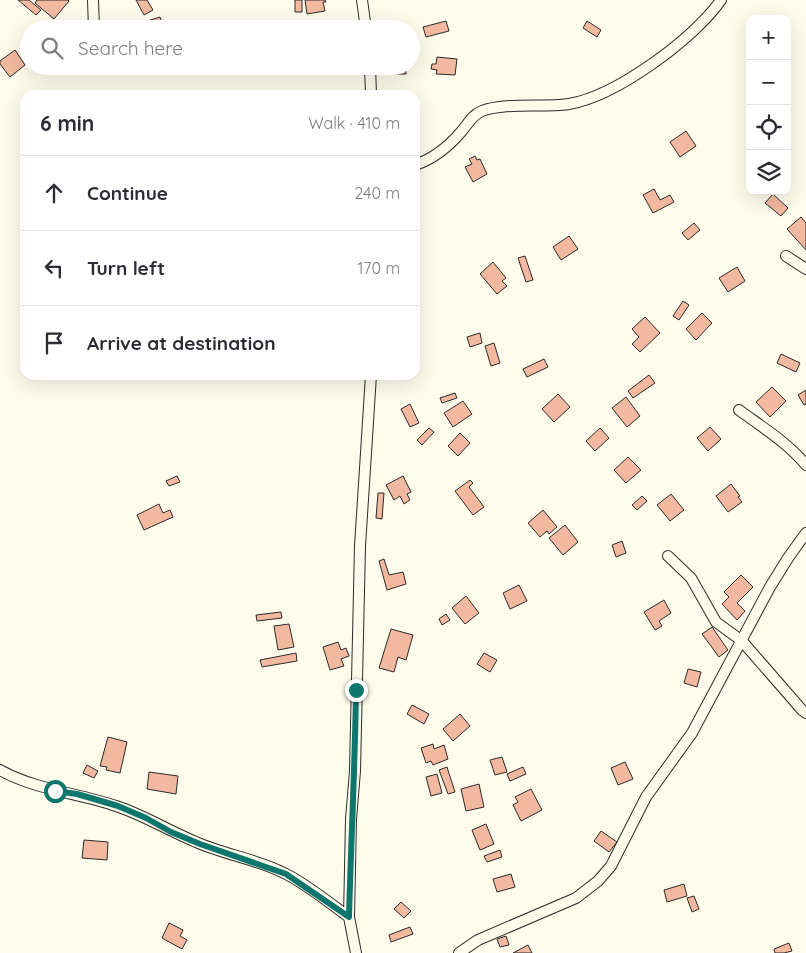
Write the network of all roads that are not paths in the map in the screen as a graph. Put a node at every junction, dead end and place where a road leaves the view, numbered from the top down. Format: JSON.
{"nodes":[{"id":1,"x":93,"y":0,"type":"edge"},
{"id":2,"x":362,"y":0,"type":"edge"},
{"id":3,"x":721,"y":0,"type":"edge"},
{"id":4,"x":94,"y":20,"type":"edge"},
{"id":5,"x":365,"y":20,"type":"edge"},
{"id":6,"x":370,"y":75,"type":"edge"},
{"id":7,"x":371,"y":90,"type":"edge"},
{"id":8,"x":420,"y":164,"type":"edge"},
{"id":9,"x":786,"y":256,"type":"dead end"},
{"id":10,"x":806,"y":269,"type":"edge"},
{"id":11,"x":371,"y":380,"type":"edge"},
{"id":12,"x":739,"y":410,"type":"dead end"},
{"id":13,"x":806,"y":465,"type":"edge"},
{"id":14,"x":806,"y":533,"type":"edge"},
{"id":15,"x":668,"y":556,"type":"dead end"},
{"id":16,"x":742,"y":641,"type":"junction"},
{"id":17,"x":806,"y":713,"type":"edge"},
{"id":18,"x":0,"y":770,"type":"edge"},
{"id":19,"x":349,"y":917,"type":"junction"},
{"id":20,"x":356,"y":953,"type":"edge"},
{"id":21,"x":459,"y":953,"type":"edge"}],
"edges":[{"from":1,"to":4,"type":"street"},
{"from":2,"to":5,"type":"street"},
{"from":3,"to":8,"type":"street"},
{"from":6,"to":7,"type":"street"},
{"from":9,"to":10,"type":"street"},
{"from":11,"to":19,"type":"street"},
{"from":12,"to":13,"type":"street"},
{"from":14,"to":16,"type":"street"},
{"from":15,"to":16,"type":"street"},
{"from":16,"to":17,"type":"street"},
{"from":16,"to":21,"type":"street"},
{"from":18,"to":19,"type":"street"},
{"from":19,"to":20,"type":"street"}]}
